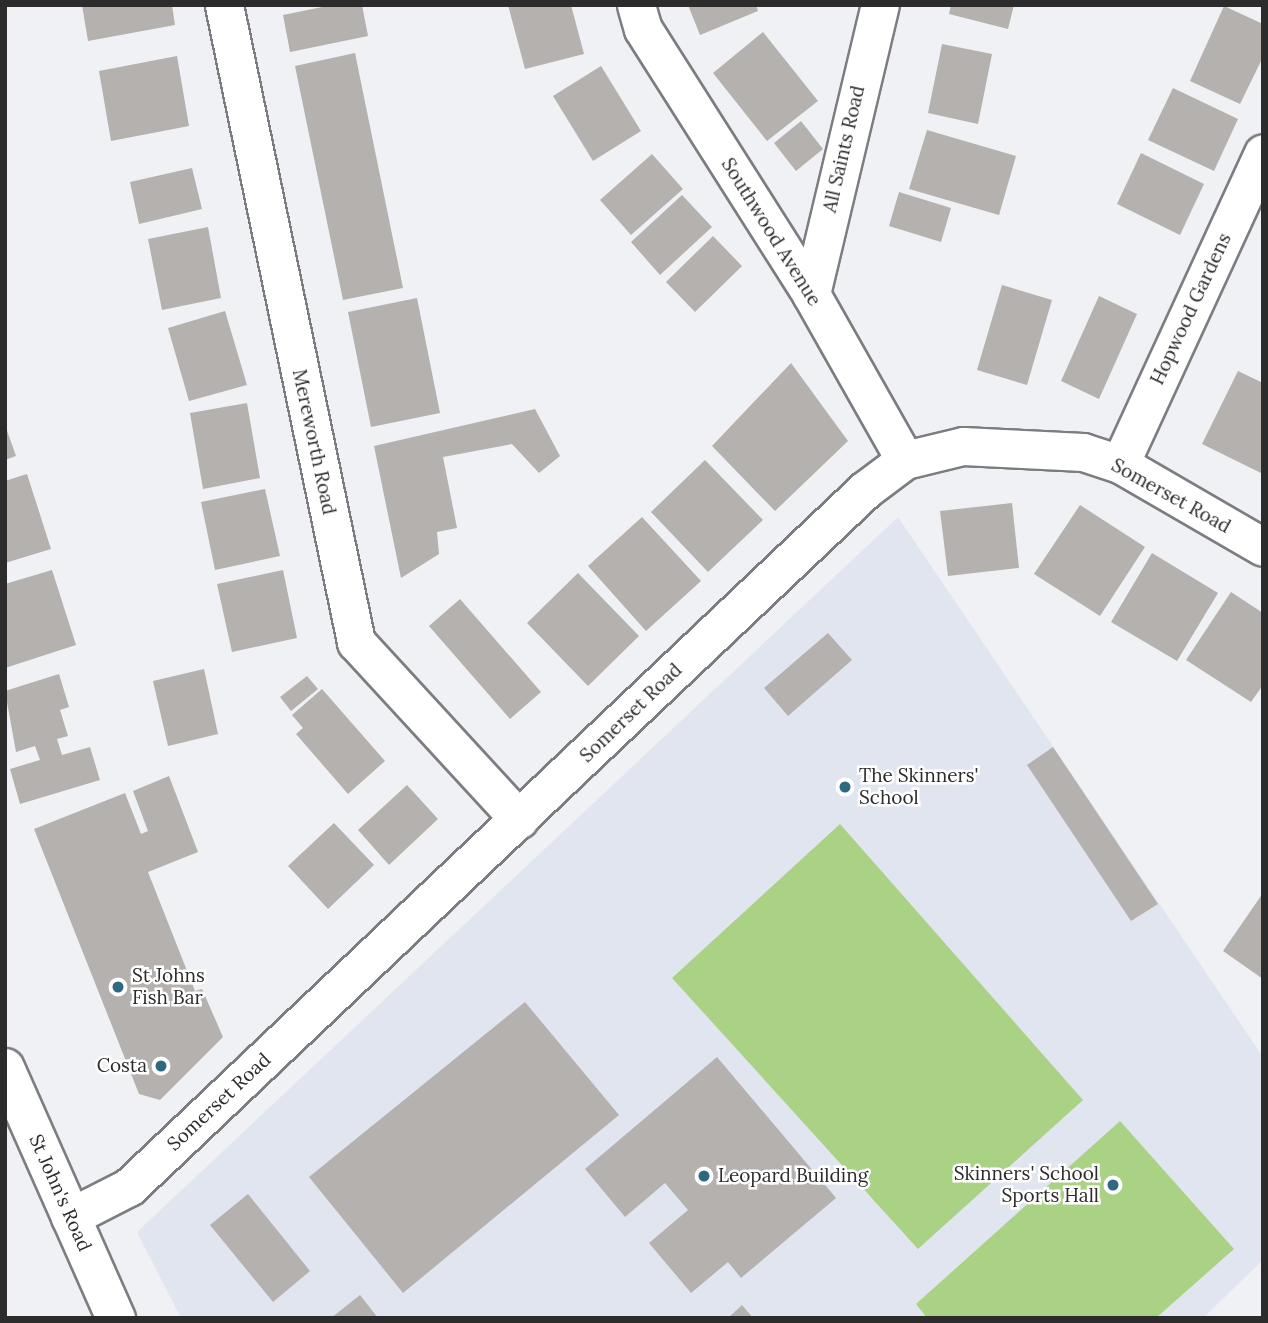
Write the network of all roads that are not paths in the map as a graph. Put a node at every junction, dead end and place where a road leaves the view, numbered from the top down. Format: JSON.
{"nodes":[{"id":1,"x":224,"y":5,"type":"edge"},
{"id":2,"x":636,"y":5,"type":"edge"},
{"id":3,"x":880,"y":5,"type":"edge"},
{"id":4,"x":1263,"y":153,"type":"edge"},
{"id":5,"x":811,"y":293,"type":"junction"},
{"id":6,"x":905,"y":460,"type":"junction"},
{"id":7,"x":1120,"y":464,"type":"junction"},
{"id":8,"x":1263,"y":547,"type":"edge"},
{"id":9,"x":519,"y":819,"type":"junction"},
{"id":10,"x":5,"y":1069,"type":"edge"},
{"id":11,"x":70,"y":1217,"type":"junction"},
{"id":12,"x":116,"y":1318,"type":"edge"}],
"edges":[{"from":1,"to":9,"type":"street","name":"Mereworth Road"},
{"from":2,"to":5,"type":"street","name":"Southwood Avenue"},
{"from":3,"to":5,"type":"street","name":"All Saints Road"},
{"from":4,"to":7,"type":"street","name":"Hopwood Gardens"},
{"from":5,"to":6,"type":"street","name":"Southwood Avenue"},
{"from":6,"to":7,"type":"street","name":"Somerset Road"},
{"from":6,"to":9,"type":"street","name":"Somerset Road"},
{"from":7,"to":8,"type":"street","name":"Somerset Road"},
{"from":9,"to":11,"type":"street","name":"Somerset Road"},
{"from":10,"to":11,"type":"highway","name":"St John's Road"},
{"from":11,"to":12,"type":"highway","name":"St John's Road"}]}
